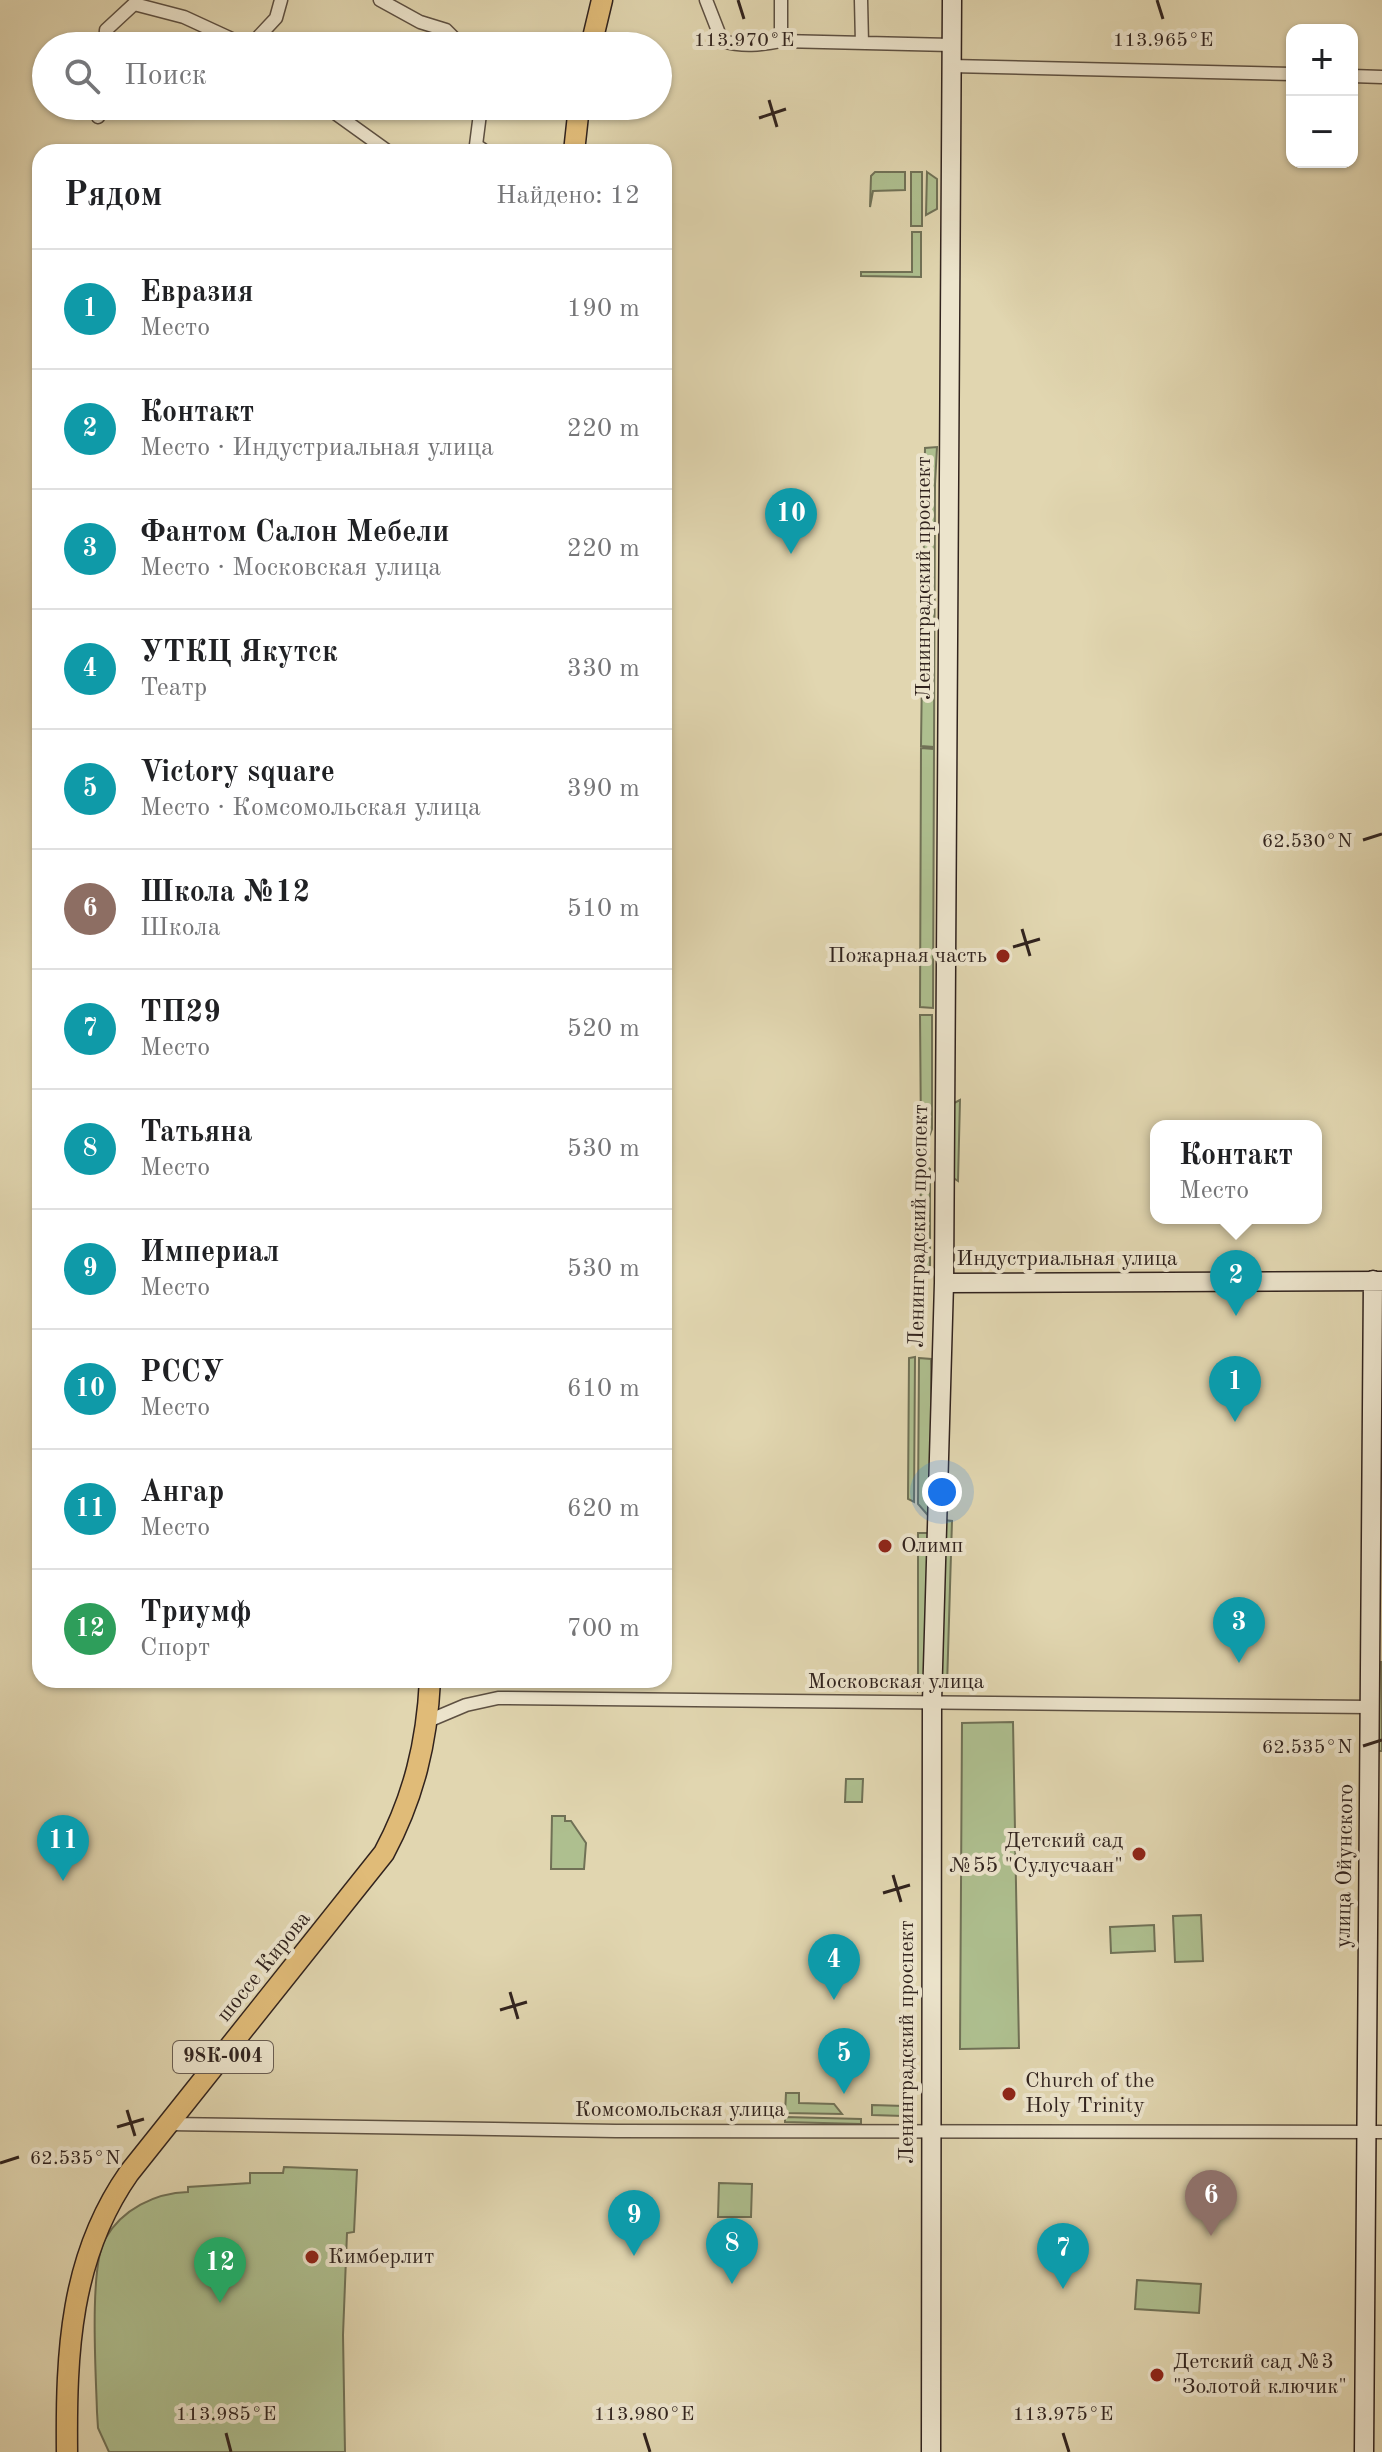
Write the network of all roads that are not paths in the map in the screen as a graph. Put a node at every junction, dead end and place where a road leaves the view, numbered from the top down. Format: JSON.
{"nodes":[{"id":1,"x":281,"y":0,"type":"edge"},
{"id":2,"x":380,"y":0,"type":"edge"},
{"id":3,"x":602,"y":0,"type":"edge"},
{"id":4,"x":706,"y":0,"type":"edge"},
{"id":5,"x":781,"y":0,"type":"edge"},
{"id":6,"x":861,"y":0,"type":"edge"},
{"id":7,"x":952,"y":0,"type":"edge"},
{"id":8,"x":106,"y":32,"type":"edge"},
{"id":9,"x":218,"y":32,"type":"edge"},
{"id":10,"x":262,"y":32,"type":"edge"},
{"id":11,"x":448,"y":32,"type":"edge"},
{"id":12,"x":594,"y":32,"type":"edge"},
{"id":13,"x":781,"y":41,"type":"junction"},
{"id":14,"x":862,"y":43,"type":"junction"},
{"id":15,"x":951,"y":45,"type":"junction"},
{"id":16,"x":951,"y":66,"type":"junction"},
{"id":17,"x":1286,"y":74,"type":"edge"},
{"id":18,"x":1358,"y":76,"type":"edge"},
{"id":19,"x":1382,"y":77,"type":"edge"},
{"id":20,"x":344,"y":120,"type":"edge"},
{"id":21,"x":479,"y":120,"type":"edge"},
{"id":22,"x":577,"y":120,"type":"edge"},
{"id":23,"x":378,"y":144,"type":"edge"},
{"id":24,"x":476,"y":144,"type":"edge"},
{"id":25,"x":575,"y":144,"type":"edge"},
{"id":26,"x":1378,"y":1280,"type":"edge"},
{"id":27,"x":944,"y":1283,"type":"junction"},
{"id":28,"x":1376,"y":1474,"type":"edge"},
{"id":29,"x":1377,"y":1659,"type":"edge"},
{"id":30,"x":430,"y":1688,"type":"edge"},
{"id":31,"x":932,"y":1702,"type":"junction"},
{"id":32,"x":1369,"y":1707,"type":"junction"},
{"id":33,"x":428,"y":1721,"type":"junction"},
{"id":34,"x":1376,"y":1758,"type":"edge"},
{"id":35,"x":169,"y":2124,"type":"junction"},
{"id":36,"x":930,"y":2132,"type":"junction"},
{"id":37,"x":1374,"y":2132,"type":"edge"},
{"id":38,"x":67,"y":2452,"type":"edge"},
{"id":39,"x":931,"y":2452,"type":"edge"},
{"id":40,"x":1364,"y":2452,"type":"edge"}],
"edges":[{"from":1,"to":10,"type":"street"},
{"from":2,"to":11,"type":"street"},
{"from":3,"to":12,"type":"main road"},
{"from":4,"to":13,"type":"street"},
{"from":5,"to":13,"type":"street"},
{"from":6,"to":14,"type":"street"},
{"from":7,"to":15,"type":"main road","name":"Ленинградский проспект"},
{"from":8,"to":9,"type":"street"},
{"from":13,"to":14,"type":"street"},
{"from":14,"to":15,"type":"street"},
{"from":15,"to":16,"type":"main road","name":"Ленинградский проспект"},
{"from":16,"to":17,"type":"street"},
{"from":16,"to":27,"type":"main road","name":"Ленинградский проспект"},
{"from":18,"to":19,"type":"street"},
{"from":20,"to":23,"type":"street"},
{"from":21,"to":24,"type":"street"},
{"from":22,"to":25,"type":"main road"},
{"from":26,"to":27,"type":"main road","name":"Индустриальная улица"},
{"from":26,"to":28,"type":"main road","name":"улица Ойунского"},
{"from":27,"to":31,"type":"main road","name":"Ленинградский проспект"},
{"from":28,"to":29,"type":"main road","name":"улица Ойунского"},
{"from":29,"to":32,"type":"main road","name":"улица Ойунского"},
{"from":30,"to":33,"type":"main road","name":"шоссе Кирова","number":"98К-004"},
{"from":31,"to":32,"type":"street","name":"Московская улица"},
{"from":31,"to":33,"type":"street","name":"Московская улица"},
{"from":31,"to":36,"type":"main road","name":"Ленинградский проспект"},
{"from":32,"to":34,"type":"main road","name":"улица Ойунского"},
{"from":33,"to":35,"type":"main road","name":"шоссе Кирова","number":"98К-004"},
{"from":34,"to":37,"type":"main road","name":"улица Ойунского"},
{"from":35,"to":36,"type":"street","name":"Комсомольская улица"},
{"from":35,"to":38,"type":"main road","name":"шоссе Кирова","number":"98К-004"},
{"from":36,"to":37,"type":"street","name":"Комсомольская улица"},
{"from":36,"to":39,"type":"main road","name":"Ленинградский проспект"},
{"from":37,"to":40,"type":"main road","name":"улица Ойунского"}]}
